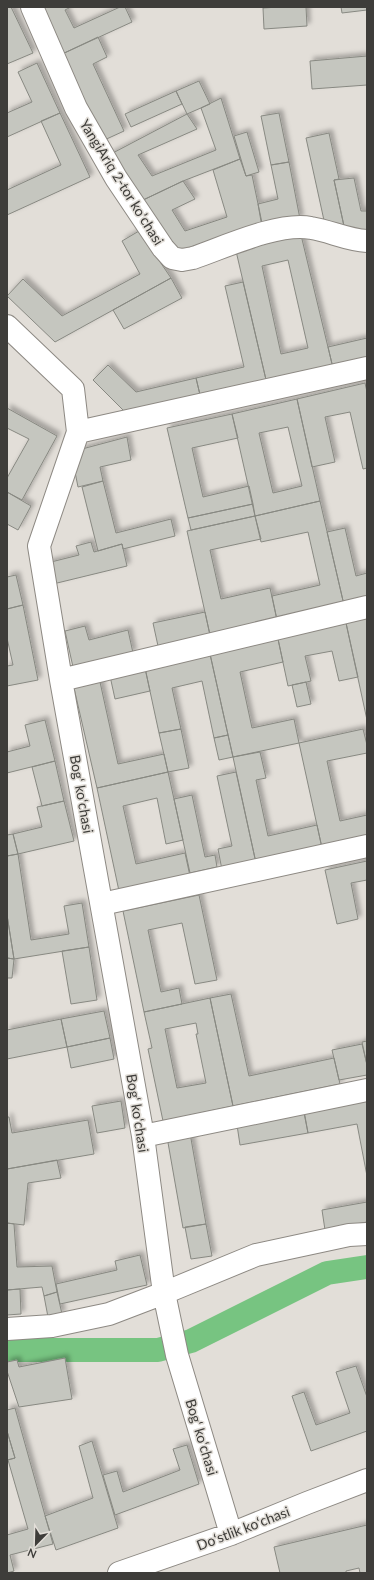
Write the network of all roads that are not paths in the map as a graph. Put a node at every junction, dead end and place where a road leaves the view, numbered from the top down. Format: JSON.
{"nodes":[{"id":1,"x":32,"y":7,"type":"edge"},
{"id":2,"x":367,"y":242,"type":"edge"},
{"id":3,"x":7,"y":326,"type":"edge"},
{"id":4,"x":367,"y":368,"type":"edge"},
{"id":5,"x":78,"y":432,"type":"junction"},
{"id":6,"x":367,"y":607,"type":"edge"},
{"id":7,"x":61,"y":680,"type":"junction"},
{"id":8,"x":367,"y":846,"type":"edge"},
{"id":9,"x":102,"y":904,"type":"junction"},
{"id":10,"x":367,"y":1090,"type":"edge"},
{"id":11,"x":143,"y":1136,"type":"junction"},
{"id":12,"x":367,"y":1234,"type":"edge"},
{"id":13,"x":166,"y":1304,"type":"junction"},
{"id":14,"x":7,"y":1329,"type":"edge"},
{"id":15,"x":367,"y":1480,"type":"edge"},
{"id":16,"x":231,"y":1534,"type":"junction"},
{"id":17,"x":119,"y":1573,"type":"edge"}],
"edges":[{"from":1,"to":2,"type":"street","name":"YangiАriq 2-tor koʼchasi"},
{"from":3,"to":5,"type":"street","name":"Bogʻ koʻchasi"},
{"from":4,"to":5,"type":"street"},
{"from":5,"to":7,"type":"street","name":"Bogʻ koʻchasi"},
{"from":6,"to":7,"type":"street"},
{"from":7,"to":9,"type":"street","name":"Bogʻ koʻchasi"},
{"from":8,"to":9,"type":"street"},
{"from":9,"to":11,"type":"street","name":"Bogʻ koʻchasi"},
{"from":10,"to":11,"type":"street"},
{"from":11,"to":13,"type":"street","name":"Bogʻ koʻchasi"},
{"from":12,"to":13,"type":"street"},
{"from":13,"to":14,"type":"street"},
{"from":13,"to":16,"type":"street","name":"Bogʻ koʻchasi"},
{"from":15,"to":16,"type":"street","name":"Doʻstlik koʻchasi"},
{"from":16,"to":17,"type":"street","name":"Doʻstlik koʻchasi"}]}
